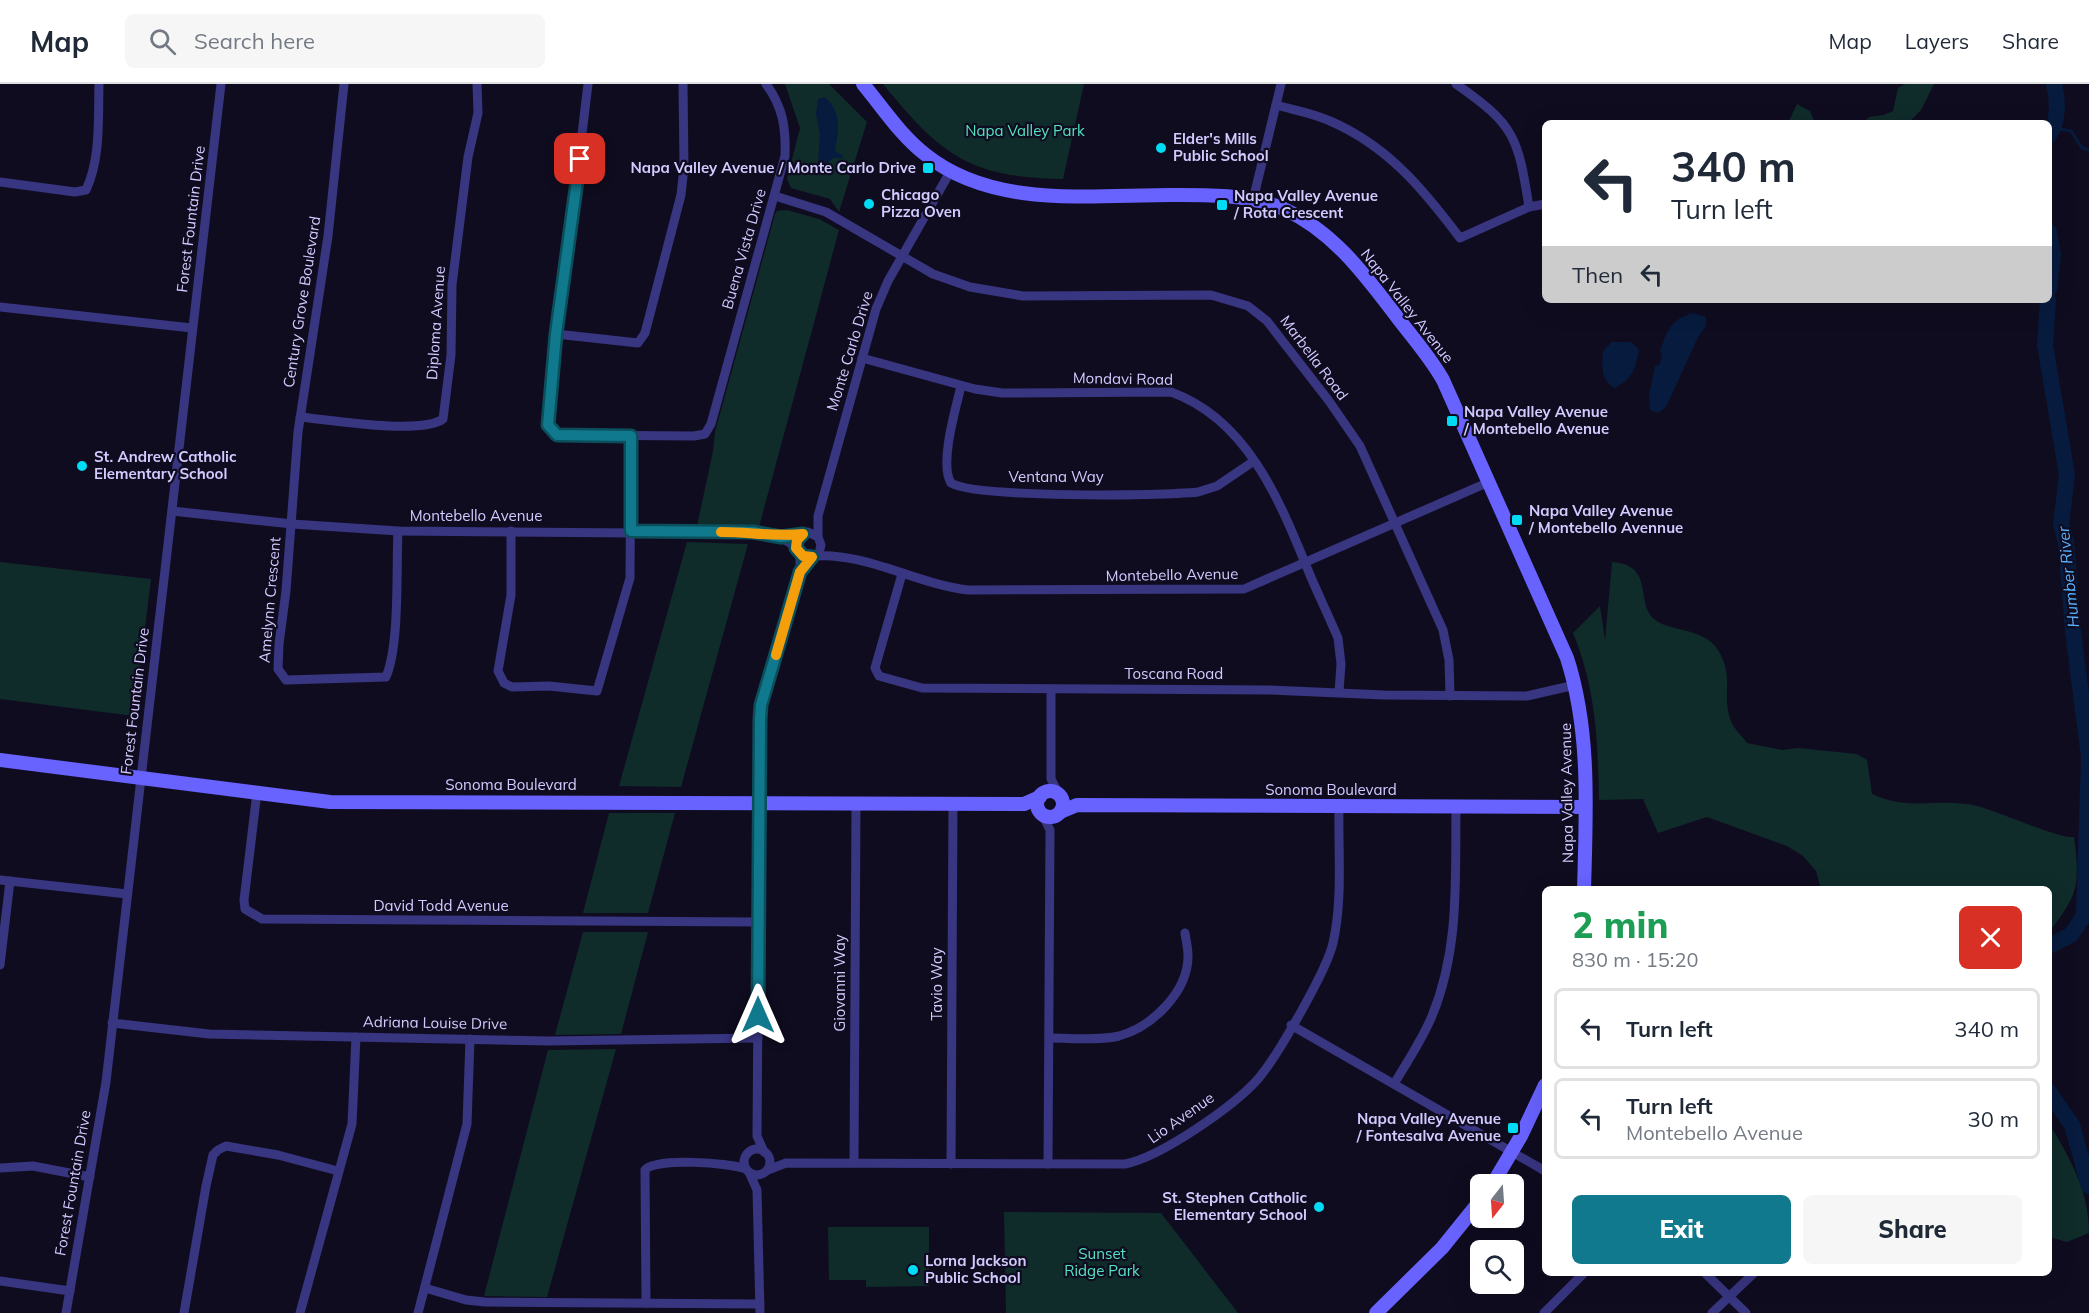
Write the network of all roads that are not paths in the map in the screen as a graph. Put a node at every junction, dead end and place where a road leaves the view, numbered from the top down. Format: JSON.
{"nodes":[{"id":1,"x":99,"y":84,"type":"edge"},
{"id":2,"x":344,"y":84,"type":"edge"},
{"id":3,"x":477,"y":84,"type":"edge"},
{"id":4,"x":588,"y":84,"type":"edge"},
{"id":5,"x":683,"y":84,"type":"edge"},
{"id":6,"x":766,"y":84,"type":"edge"},
{"id":7,"x":863,"y":84,"type":"edge"},
{"id":8,"x":1281,"y":84,"type":"edge"},
{"id":9,"x":1456,"y":84,"type":"edge"},
{"id":10,"x":218,"y":87,"type":"edge"},
{"id":11,"x":1276,"y":105,"type":"junction"},
{"id":12,"x":950,"y":172,"type":"junction"},
{"id":13,"x":0,"y":182,"type":"edge"},
{"id":14,"x":775,"y":196,"type":"junction"},
{"id":15,"x":1253,"y":200,"type":"junction"},
{"id":16,"x":1542,"y":205,"type":"edge"},
{"id":17,"x":1529,"y":207,"type":"junction"},
{"id":18,"x":902,"y":256,"type":"junction"},
{"id":19,"x":0,"y":306,"type":"edge"},
{"id":20,"x":192,"y":328,"type":"junction"},
{"id":21,"x":556,"y":334,"type":"junction"},
{"id":22,"x":862,"y":358,"type":"junction"},
{"id":23,"x":961,"y":386,"type":"junction"},
{"id":24,"x":300,"y":417,"type":"junction"},
{"id":25,"x":631,"y":436,"type":"junction"},
{"id":26,"x":1254,"y":461,"type":"junction"},
{"id":27,"x":1489,"y":482,"type":"junction"},
{"id":28,"x":172,"y":511,"type":"junction"},
{"id":29,"x":818,"y":516,"type":"junction"},
{"id":30,"x":292,"y":524,"type":"junction"},
{"id":31,"x":1396,"y":524,"type":"junction"},
{"id":32,"x":398,"y":531,"type":"junction"},
{"id":33,"x":511,"y":531,"type":"junction"},
{"id":34,"x":631,"y":531,"type":"junction"},
{"id":35,"x":804,"y":533,"type":"junction"},
{"id":36,"x":781,"y":537,"type":"junction"},
{"id":37,"x":819,"y":539,"type":"junction"},
{"id":38,"x":798,"y":551,"type":"junction"},
{"id":39,"x":838,"y":554,"type":"junction"},
{"id":40,"x":814,"y":556,"type":"junction"},
{"id":41,"x":1306,"y":564,"type":"junction"},
{"id":42,"x":800,"y":572,"type":"junction"},
{"id":43,"x":902,"y":574,"type":"junction"},
{"id":44,"x":1575,"y":685,"type":"junction"},
{"id":45,"x":1051,"y":689,"type":"junction"},
{"id":46,"x":1339,"y":692,"type":"junction"},
{"id":47,"x":1450,"y":696,"type":"junction"},
{"id":48,"x":0,"y":760,"type":"edge"},
{"id":49,"x":141,"y":777,"type":"junction"},
{"id":50,"x":1050,"y":779,"type":"junction"},
{"id":51,"x":257,"y":792,"type":"junction"},
{"id":52,"x":1041,"y":796,"type":"junction"},
{"id":53,"x":1060,"y":796,"type":"junction"},
{"id":54,"x":759,"y":803,"type":"junction"},
{"id":55,"x":856,"y":804,"type":"junction"},
{"id":56,"x":953,"y":804,"type":"junction"},
{"id":57,"x":1024,"y":804,"type":"junction"},
{"id":58,"x":1077,"y":805,"type":"junction"},
{"id":59,"x":1339,"y":806,"type":"junction"},
{"id":60,"x":1456,"y":807,"type":"junction"},
{"id":61,"x":1584,"y":807,"type":"junction"},
{"id":62,"x":1060,"y":813,"type":"junction"},
{"id":63,"x":1041,"y":814,"type":"junction"},
{"id":64,"x":1050,"y":830,"type":"junction"},
{"id":65,"x":5,"y":880,"type":"edge"},
{"id":66,"x":1584,"y":886,"type":"edge"},
{"id":67,"x":127,"y":894,"type":"junction"},
{"id":68,"x":758,"y":922,"type":"junction"},
{"id":69,"x":1185,"y":933,"type":"dead end"},
{"id":70,"x":0,"y":965,"type":"edge"},
{"id":71,"x":112,"y":1023,"type":"junction"},
{"id":72,"x":1291,"y":1025,"type":"junction"},
{"id":73,"x":356,"y":1036,"type":"junction"},
{"id":74,"x":758,"y":1038,"type":"junction"},
{"id":75,"x":1049,"y":1038,"type":"junction"},
{"id":76,"x":470,"y":1039,"type":"junction"},
{"id":77,"x":1394,"y":1084,"type":"junction"},
{"id":78,"x":1542,"y":1091,"type":"edge"},
{"id":79,"x":757,"y":1137,"type":"junction"},
{"id":80,"x":1512,"y":1152,"type":"junction"},
{"id":81,"x":749,"y":1153,"type":"junction"},
{"id":82,"x":765,"y":1153,"type":"junction"},
{"id":83,"x":786,"y":1163,"type":"junction"},
{"id":84,"x":854,"y":1163,"type":"junction"},
{"id":85,"x":729,"y":1164,"type":"junction"},
{"id":86,"x":951,"y":1164,"type":"junction"},
{"id":87,"x":1048,"y":1164,"type":"junction"},
{"id":88,"x":0,"y":1167,"type":"edge"},
{"id":89,"x":747,"y":1170,"type":"junction"},
{"id":90,"x":1542,"y":1170,"type":"edge"},
{"id":91,"x":338,"y":1171,"type":"junction"},
{"id":92,"x":766,"y":1171,"type":"junction"},
{"id":93,"x":1499,"y":1174,"type":"edge"},
{"id":94,"x":90,"y":1177,"type":"junction"},
{"id":95,"x":757,"y":1190,"type":"junction"},
{"id":96,"x":1470,"y":1213,"type":"edge"},
{"id":97,"x":1581,"y":1276,"type":"edge"},
{"id":98,"x":1708,"y":1276,"type":"edge"},
{"id":99,"x":1751,"y":1276,"type":"edge"},
{"id":100,"x":0,"y":1281,"type":"edge"},
{"id":101,"x":425,"y":1288,"type":"junction"},
{"id":102,"x":70,"y":1291,"type":"junction"},
{"id":103,"x":1730,"y":1296,"type":"junction"},
{"id":104,"x":646,"y":1303,"type":"junction"},
{"id":105,"x":760,"y":1309,"type":"edge"},
{"id":106,"x":66,"y":1313,"type":"edge"},
{"id":107,"x":184,"y":1313,"type":"edge"},
{"id":108,"x":300,"y":1313,"type":"edge"},
{"id":109,"x":418,"y":1313,"type":"edge"},
{"id":110,"x":1376,"y":1313,"type":"edge"},
{"id":111,"x":1544,"y":1313,"type":"edge"},
{"id":112,"x":1712,"y":1313,"type":"edge"},
{"id":113,"x":1746,"y":1313,"type":"edge"}],
"edges":[{"from":1,"to":13,"type":"street"},
{"from":2,"to":24,"type":"street","name":"Century Grove Boulevard"},
{"from":3,"to":24,"type":"street","name":"Diploma Avenue"},
{"from":4,"to":21,"type":"street"},
{"from":5,"to":21,"type":"street"},
{"from":6,"to":14,"type":"street","name":"Buena Vista Drive"},
{"from":7,"to":12,"type":"street","name":"Napa Valley Avenue"},
{"from":8,"to":11,"type":"street"},
{"from":9,"to":17,"type":"street"},
{"from":10,"to":20,"type":"street","name":"Forest Fountain Drive"},
{"from":11,"to":15,"type":"street"},
{"from":11,"to":17,"type":"street"},
{"from":12,"to":15,"type":"street","name":"Napa Valley Avenue"},
{"from":12,"to":18,"type":"street","name":"Monte Carlo Drive"},
{"from":14,"to":18,"type":"street","name":"Marbella Road"},
{"from":14,"to":25,"type":"street","name":"Buena Vista Drive"},
{"from":15,"to":27,"type":"street","name":"Napa Valley Avenue"},
{"from":16,"to":17,"type":"street"},
{"from":18,"to":22,"type":"street","name":"Monte Carlo Drive"},
{"from":18,"to":31,"type":"street","name":"Marbella Road"},
{"from":19,"to":20,"type":"street"},
{"from":20,"to":28,"type":"street","name":"Forest Fountain Drive"},
{"from":21,"to":25,"type":"street"},
{"from":22,"to":23,"type":"street","name":"Mondavi Road"},
{"from":22,"to":29,"type":"street","name":"Monte Carlo Drive"},
{"from":23,"to":26,"type":"street","name":"Mondavi Road"},
{"from":23,"to":26,"type":"street","name":"Ventana Way"},
{"from":24,"to":30,"type":"street","name":"Century Grove Boulevard"},
{"from":25,"to":34,"type":"street"},
{"from":26,"to":41,"type":"street","name":"Mondavi Road"},
{"from":27,"to":31,"type":"street","name":"Montebello Avenue"},
{"from":27,"to":44,"type":"street","name":"Napa Valley Avenue"},
{"from":28,"to":30,"type":"street","name":"Montebello Avenue"},
{"from":28,"to":49,"type":"street","name":"Forest Fountain Drive"},
{"from":29,"to":35,"type":"street","name":"Monte Carlo Drive"},
{"from":29,"to":37,"type":"street","name":"Monte Carlo Drive"},
{"from":30,"to":32,"type":"street","name":"Montebello Avenue"},
{"from":30,"to":32,"type":"street","name":"Amelynn Crescent"},
{"from":31,"to":41,"type":"street","name":"Montebello Avenue"},
{"from":31,"to":47,"type":"street","name":"Marbella Road"},
{"from":32,"to":33,"type":"street","name":"Montebello Avenue"},
{"from":33,"to":34,"type":"street","name":"Montebello Avenue"},
{"from":33,"to":34,"type":"street"},
{"from":34,"to":36,"type":"street","name":"Montebello Avenue"},
{"from":35,"to":36,"type":"street","name":"Montebello Avenue"},
{"from":35,"to":37,"type":"street"},
{"from":35,"to":38,"type":"street"},
{"from":36,"to":38,"type":"street","name":"Montebello Avenue"},
{"from":37,"to":39,"type":"street","name":"Montebello Avenue"},
{"from":37,"to":40,"type":"street"},
{"from":38,"to":40,"type":"street"},
{"from":38,"to":42,"type":"street"},
{"from":39,"to":40,"type":"street","name":"Montebello Avenue"},
{"from":39,"to":43,"type":"street","name":"Montebello Avenue"},
{"from":40,"to":42,"type":"street"},
{"from":41,"to":43,"type":"street","name":"Montebello Avenue"},
{"from":41,"to":46,"type":"street","name":"Mondavi Road"},
{"from":42,"to":54,"type":"street"},
{"from":43,"to":45,"type":"street","name":"Toscana Road"},
{"from":44,"to":47,"type":"street","name":"Toscana Road"},
{"from":44,"to":61,"type":"street","name":"Napa Valley Avenue"},
{"from":45,"to":46,"type":"street","name":"Toscana Road"},
{"from":45,"to":50,"type":"street"},
{"from":46,"to":47,"type":"street","name":"Toscana Road"},
{"from":48,"to":49,"type":"street","name":"Sonoma Boulevard"},
{"from":49,"to":51,"type":"street","name":"Sonoma Boulevard"},
{"from":49,"to":67,"type":"street","name":"Forest Fountain Drive"},
{"from":50,"to":52,"type":"street"},
{"from":50,"to":53,"type":"street"},
{"from":51,"to":54,"type":"street","name":"Sonoma Boulevard"},
{"from":51,"to":68,"type":"street","name":"David Todd Avenue"},
{"from":52,"to":53,"type":"street"},
{"from":52,"to":57,"type":"street","name":"Sonoma Boulevard"},
{"from":52,"to":63,"type":"street"},
{"from":53,"to":58,"type":"street","name":"Sonoma Boulevard"},
{"from":53,"to":62,"type":"street"},
{"from":54,"to":55,"type":"street","name":"Sonoma Boulevard"},
{"from":54,"to":68,"type":"street"},
{"from":55,"to":56,"type":"street","name":"Sonoma Boulevard"},
{"from":55,"to":84,"type":"street","name":"Giovanni Way"},
{"from":56,"to":57,"type":"street","name":"Sonoma Boulevard"},
{"from":56,"to":86,"type":"street","name":"Tavio Way"},
{"from":57,"to":63,"type":"street","name":"Sonoma Boulevard"},
{"from":58,"to":59,"type":"street","name":"Sonoma Boulevard"},
{"from":58,"to":62,"type":"street","name":"Sonoma Boulevard"},
{"from":59,"to":60,"type":"street","name":"Sonoma Boulevard"},
{"from":59,"to":72,"type":"street","name":"Lio Avenue"},
{"from":60,"to":61,"type":"street","name":"Sonoma Boulevard"},
{"from":60,"to":77,"type":"street"},
{"from":61,"to":66,"type":"street","name":"Napa Valley Avenue"},
{"from":62,"to":63,"type":"street"},
{"from":62,"to":64,"type":"street"},
{"from":63,"to":64,"type":"street"},
{"from":64,"to":75,"type":"street"},
{"from":65,"to":67,"type":"street"},
{"from":65,"to":70,"type":"street"},
{"from":67,"to":71,"type":"street","name":"Forest Fountain Drive"},
{"from":68,"to":74,"type":"street"},
{"from":69,"to":75,"type":"street"},
{"from":71,"to":73,"type":"street","name":"Adriana Louise Drive"},
{"from":71,"to":94,"type":"street","name":"Forest Fountain Drive"},
{"from":72,"to":77,"type":"street"},
{"from":72,"to":87,"type":"street","name":"Lio Avenue"},
{"from":73,"to":76,"type":"street","name":"Adriana Louise Drive"},
{"from":73,"to":91,"type":"street"},
{"from":74,"to":76,"type":"street","name":"Adriana Louise Drive"},
{"from":74,"to":79,"type":"street"},
{"from":75,"to":87,"type":"street"},
{"from":76,"to":101,"type":"street"},
{"from":77,"to":80,"type":"street"},
{"from":78,"to":80,"type":"street"},
{"from":79,"to":81,"type":"street"},
{"from":79,"to":82,"type":"street"},
{"from":80,"to":90,"type":"street"},
{"from":80,"to":93,"type":"street"},
{"from":81,"to":82,"type":"street"},
{"from":81,"to":85,"type":"street"},
{"from":81,"to":89,"type":"street"},
{"from":82,"to":83,"type":"street","name":"Lio Avenue"},
{"from":82,"to":92,"type":"street"},
{"from":83,"to":84,"type":"street","name":"Lio Avenue"},
{"from":83,"to":92,"type":"street","name":"Lio Avenue"},
{"from":84,"to":86,"type":"street","name":"Lio Avenue"},
{"from":85,"to":89,"type":"street"},
{"from":85,"to":104,"type":"street"},
{"from":86,"to":87,"type":"street","name":"Lio Avenue"},
{"from":88,"to":94,"type":"street"},
{"from":89,"to":92,"type":"street"},
{"from":89,"to":95,"type":"street"},
{"from":91,"to":107,"type":"street"},
{"from":91,"to":108,"type":"street"},
{"from":92,"to":95,"type":"street"},
{"from":94,"to":102,"type":"street","name":"Forest Fountain Drive"},
{"from":95,"to":105,"type":"street"},
{"from":96,"to":110,"type":"street"},
{"from":97,"to":111,"type":"street"},
{"from":98,"to":103,"type":"street"},
{"from":99,"to":103,"type":"street"},
{"from":100,"to":102,"type":"street"},
{"from":101,"to":104,"type":"street"},
{"from":101,"to":109,"type":"street"},
{"from":102,"to":106,"type":"street","name":"Forest Fountain Drive"},
{"from":103,"to":112,"type":"street"},
{"from":103,"to":113,"type":"street"},
{"from":104,"to":105,"type":"street"}]}
